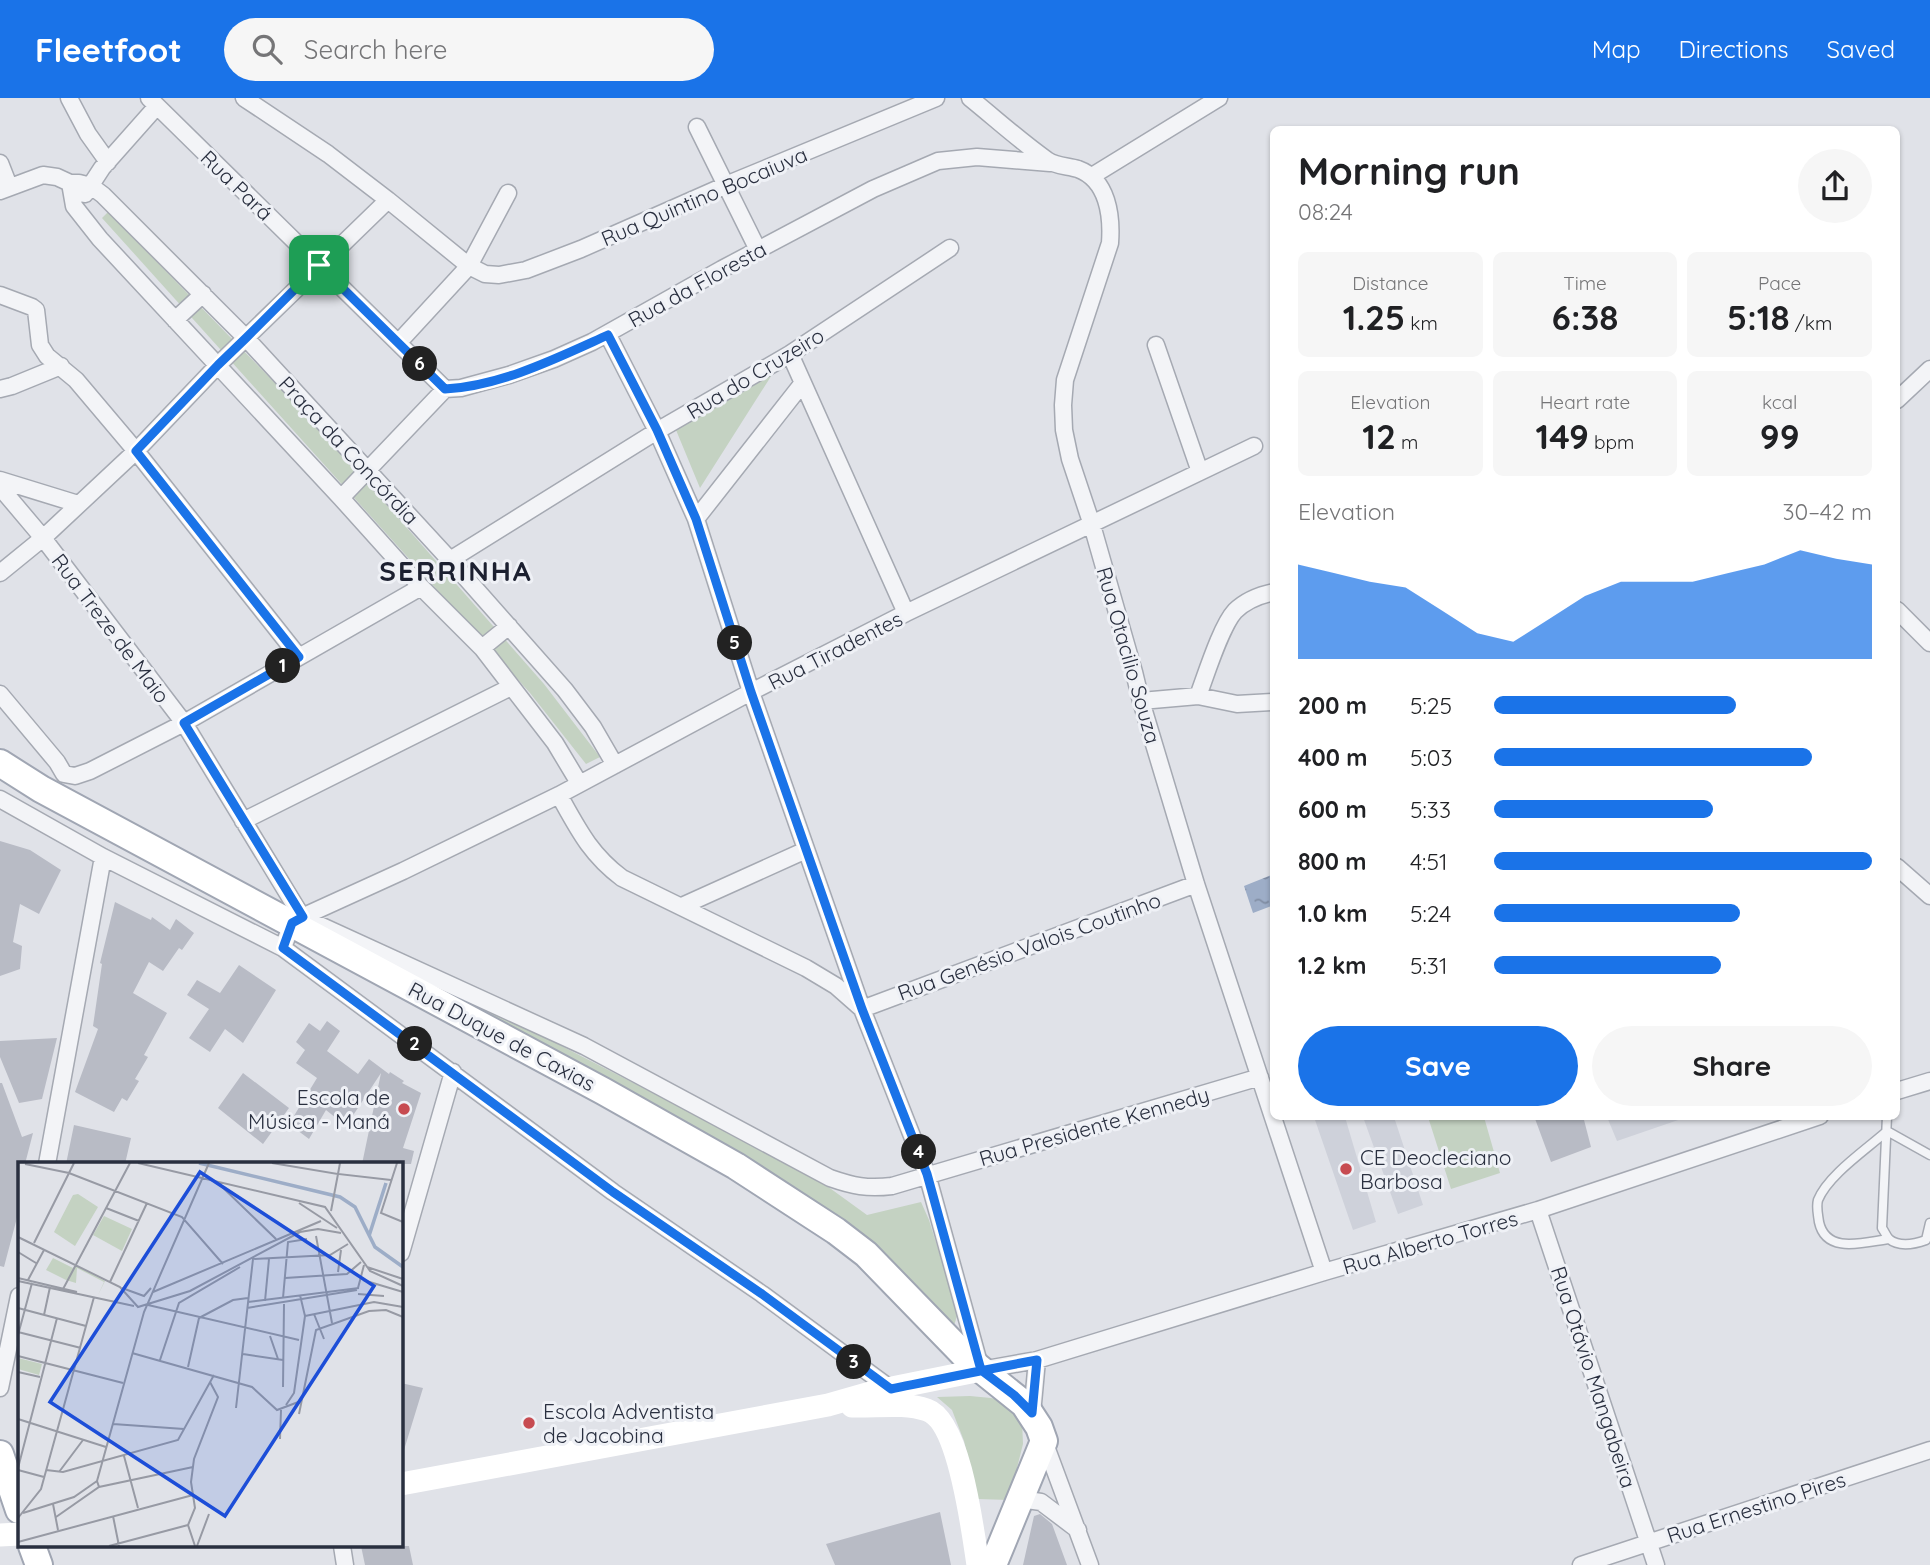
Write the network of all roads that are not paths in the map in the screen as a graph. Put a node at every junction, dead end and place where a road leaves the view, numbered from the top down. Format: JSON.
{"nodes":[{"id":1,"x":69,"y":98,"type":"edge"},
{"id":2,"x":244,"y":98,"type":"edge"},
{"id":3,"x":936,"y":98,"type":"edge"},
{"id":4,"x":970,"y":98,"type":"edge"},
{"id":5,"x":1219,"y":98,"type":"edge"},
{"id":6,"x":153,"y":102,"type":"edge"},
{"id":7,"x":697,"y":128,"type":"dead end"},
{"id":8,"x":108,"y":162,"type":"junction"},
{"id":9,"x":0,"y":163,"type":"edge"},
{"id":10,"x":1050,"y":163,"type":"junction"},
{"id":11,"x":1092,"y":176,"type":"junction"},
{"id":12,"x":70,"y":183,"type":"junction"},
{"id":13,"x":725,"y":185,"type":"junction"},
{"id":14,"x":91,"y":186,"type":"junction"},
{"id":15,"x":4,"y":188,"type":"edge"},
{"id":16,"x":508,"y":193,"type":"dead end"},
{"id":17,"x":388,"y":200,"type":"junction"},
{"id":18,"x":74,"y":206,"type":"junction"},
{"id":19,"x":950,"y":248,"type":"dead end"},
{"id":20,"x":758,"y":250,"type":"junction"},
{"id":21,"x":319,"y":265,"type":"junction"},
{"id":22,"x":469,"y":266,"type":"junction"},
{"id":23,"x":203,"y":294,"type":"junction"},
{"id":24,"x":0,"y":295,"type":"edge"},
{"id":25,"x":175,"y":320,"type":"junction"},
{"id":26,"x":608,"y":335,"type":"junction"},
{"id":27,"x":246,"y":338,"type":"junction"},
{"id":28,"x":399,"y":342,"type":"junction"},
{"id":29,"x":1156,"y":345,"type":"dead end"},
{"id":30,"x":790,"y":354,"type":"junction"},
{"id":31,"x":218,"y":365,"type":"junction"},
{"id":32,"x":61,"y":366,"type":"junction"},
{"id":33,"x":1930,"y":369,"type":"edge"},
{"id":34,"x":802,"y":384,"type":"junction"},
{"id":35,"x":0,"y":389,"type":"edge"},
{"id":36,"x":445,"y":389,"type":"junction"},
{"id":37,"x":1900,"y":397,"type":"edge"},
{"id":38,"x":657,"y":430,"type":"junction"},
{"id":39,"x":1254,"y":446,"type":"dead end"},
{"id":40,"x":136,"y":451,"type":"junction"},
{"id":41,"x":368,"y":471,"type":"junction"},
{"id":42,"x":1200,"y":472,"type":"junction"},
{"id":43,"x":0,"y":480,"type":"edge"},
{"id":44,"x":0,"y":487,"type":"edge"},
{"id":45,"x":341,"y":498,"type":"junction"},
{"id":46,"x":78,"y":504,"type":"junction"},
{"id":47,"x":696,"y":519,"type":"junction"},
{"id":48,"x":1092,"y":524,"type":"junction"},
{"id":49,"x":43,"y":538,"type":"junction"},
{"id":50,"x":450,"y":560,"type":"junction"},
{"id":51,"x":0,"y":573,"type":"edge"},
{"id":52,"x":422,"y":587,"type":"junction"},
{"id":53,"x":1270,"y":593,"type":"edge"},
{"id":54,"x":906,"y":613,"type":"junction"},
{"id":55,"x":1900,"y":613,"type":"edge"},
{"id":56,"x":509,"y":626,"type":"junction"},
{"id":57,"x":1930,"y":643,"type":"edge"},
{"id":58,"x":482,"y":648,"type":"junction"},
{"id":59,"x":299,"y":657,"type":"junction"},
{"id":60,"x":511,"y":687,"type":"junction"},
{"id":61,"x":751,"y":692,"type":"junction"},
{"id":62,"x":0,"y":694,"type":"edge"},
{"id":63,"x":1198,"y":696,"type":"junction"},
{"id":64,"x":1141,"y":701,"type":"junction"},
{"id":65,"x":1270,"y":702,"type":"edge"},
{"id":66,"x":184,"y":723,"type":"junction"},
{"id":67,"x":0,"y":763,"type":"edge"},
{"id":68,"x":615,"y":765,"type":"junction"},
{"id":69,"x":579,"y":783,"type":"junction"},
{"id":70,"x":559,"y":795,"type":"junction"},
{"id":71,"x":0,"y":799,"type":"edge"},
{"id":72,"x":243,"y":821,"type":"junction"},
{"id":73,"x":806,"y":850,"type":"junction"},
{"id":74,"x":103,"y":857,"type":"junction"},
{"id":75,"x":1900,"y":870,"type":"edge"},
{"id":76,"x":1196,"y":884,"type":"junction"},
{"id":77,"x":1930,"y":896,"type":"edge"},
{"id":78,"x":682,"y":906,"type":"junction"},
{"id":79,"x":298,"y":920,"type":"junction"},
{"id":80,"x":283,"y":948,"type":"junction"},
{"id":81,"x":862,"y":1009,"type":"junction"},
{"id":82,"x":453,"y":1072,"type":"junction"},
{"id":83,"x":1260,"y":1077,"type":"junction"},
{"id":84,"x":1930,"y":1081,"type":"edge"},
{"id":85,"x":1900,"y":1090,"type":"edge"},
{"id":86,"x":1270,"y":1107,"type":"edge"},
{"id":87,"x":1274,"y":1120,"type":"edge"},
{"id":88,"x":1808,"y":1120,"type":"edge"},
{"id":89,"x":1887,"y":1120,"type":"edge"},
{"id":90,"x":1887,"y":1131,"type":"junction"},
{"id":91,"x":1930,"y":1155,"type":"edge"},
{"id":92,"x":47,"y":1162,"type":"edge"},
{"id":93,"x":927,"y":1174,"type":"junction"},
{"id":94,"x":1538,"y":1210,"type":"junction"},
{"id":95,"x":1930,"y":1223,"type":"edge"},
{"id":96,"x":1889,"y":1239,"type":"junction"},
{"id":97,"x":402,"y":1250,"type":"edge"},
{"id":98,"x":1324,"y":1272,"type":"junction"},
{"id":99,"x":18,"y":1301,"type":"edge"},
{"id":100,"x":1037,"y":1360,"type":"junction"},
{"id":101,"x":974,"y":1365,"type":"junction"},
{"id":102,"x":0,"y":1388,"type":"edge"},
{"id":103,"x":891,"y":1389,"type":"junction"},
{"id":104,"x":828,"y":1405,"type":"junction"},
{"id":105,"x":1032,"y":1413,"type":"junction"},
{"id":106,"x":1044,"y":1441,"type":"junction"},
{"id":107,"x":1930,"y":1450,"type":"edge"},
{"id":108,"x":0,"y":1454,"type":"edge"},
{"id":109,"x":402,"y":1484,"type":"edge"},
{"id":110,"x":1020,"y":1499,"type":"junction"},
{"id":111,"x":18,"y":1507,"type":"edge"},
{"id":112,"x":1078,"y":1530,"type":"junction"},
{"id":113,"x":1649,"y":1543,"type":"junction"},
{"id":114,"x":33,"y":1548,"type":"edge"},
{"id":115,"x":39,"y":1565,"type":"edge"},
{"id":116,"x":978,"y":1565,"type":"edge"},
{"id":117,"x":993,"y":1565,"type":"edge"},
{"id":118,"x":1090,"y":1565,"type":"edge"},
{"id":119,"x":1581,"y":1565,"type":"edge"},
{"id":120,"x":1656,"y":1565,"type":"edge"}],
"edges":[{"from":1,"to":8,"type":"street"},
{"from":2,"to":17,"type":"street"},
{"from":3,"to":13,"type":"street","name":"Rua Quintino Bocaiuva"},
{"from":4,"to":10,"type":"street"},
{"from":5,"to":11,"type":"street"},
{"from":6,"to":8,"type":"street"},
{"from":6,"to":21,"type":"street","name":"Rua Pará"},
{"from":7,"to":13,"type":"street"},
{"from":8,"to":14,"type":"street"},
{"from":9,"to":15,"type":"street"},
{"from":10,"to":11,"type":"street"},
{"from":10,"to":20,"type":"street","name":"Rua da Floresta"},
{"from":11,"to":48,"type":"street","name":"Rua Otacilio Souza"},
{"from":12,"to":14,"type":"street"},
{"from":12,"to":15,"type":"street"},
{"from":12,"to":18,"type":"street"},
{"from":13,"to":20,"type":"street"},
{"from":13,"to":22,"type":"street","name":"Rua Quintino Bocaiuva"},
{"from":14,"to":18,"type":"street"},
{"from":14,"to":23,"type":"street","name":"Praça da Concórdia"},
{"from":16,"to":22,"type":"street"},
{"from":17,"to":21,"type":"street"},
{"from":17,"to":22,"type":"street"},
{"from":18,"to":25,"type":"street","name":"Praça da Concórdia"},
{"from":19,"to":30,"type":"street","name":"Rua do Cruzeiro"},
{"from":20,"to":26,"type":"street","name":"Rua da Floresta"},
{"from":21,"to":27,"type":"street"},
{"from":21,"to":28,"type":"street","name":"Rua Pará"},
{"from":22,"to":28,"type":"street"},
{"from":23,"to":25,"type":"street"},
{"from":23,"to":27,"type":"street","name":"Praça da Concórdia"},
{"from":24,"to":32,"type":"street"},
{"from":25,"to":31,"type":"street","name":"Praça da Concórdia"},
{"from":26,"to":36,"type":"street","name":"Rua da Floresta"},
{"from":26,"to":38,"type":"street"},
{"from":27,"to":31,"type":"street"},
{"from":27,"to":41,"type":"street","name":"Praça da Concórdia"},
{"from":28,"to":36,"type":"street","name":"Rua Pará"},
{"from":29,"to":42,"type":"street"},
{"from":30,"to":34,"type":"street"},
{"from":30,"to":38,"type":"street","name":"Rua do Cruzeiro"},
{"from":31,"to":40,"type":"street"},
{"from":31,"to":45,"type":"street","name":"Praça da Concórdia"},
{"from":32,"to":35,"type":"street"},
{"from":32,"to":40,"type":"street"},
{"from":33,"to":37,"type":"street"},
{"from":34,"to":47,"type":"street"},
{"from":34,"to":54,"type":"street"},
{"from":36,"to":41,"type":"street"},
{"from":38,"to":47,"type":"street"},
{"from":38,"to":50,"type":"street","name":"Rua do Cruzeiro"},
{"from":39,"to":42,"type":"street","name":"Rua Tiradentes"},
{"from":40,"to":46,"type":"street"},
{"from":40,"to":59,"type":"street"},
{"from":41,"to":45,"type":"street"},
{"from":41,"to":50,"type":"street","name":"Praça da Concórdia"},
{"from":42,"to":48,"type":"street","name":"Rua Tiradentes"},
{"from":43,"to":46,"type":"street"},
{"from":44,"to":49,"type":"street","name":"Rua Treze de Maio"},
{"from":45,"to":52,"type":"street","name":"Praça da Concórdia"},
{"from":46,"to":49,"type":"street"},
{"from":47,"to":61,"type":"street"},
{"from":48,"to":54,"type":"street","name":"Rua Tiradentes"},
{"from":48,"to":64,"type":"street","name":"Rua Otacilio Souza"},
{"from":49,"to":51,"type":"street"},
{"from":49,"to":66,"type":"street","name":"Rua Treze de Maio"},
{"from":50,"to":56,"type":"street","name":"Praça da Concórdia"},
{"from":52,"to":58,"type":"street","name":"Praça da Concórdia"},
{"from":52,"to":59,"type":"street"},
{"from":53,"to":63,"type":"street"},
{"from":54,"to":61,"type":"street","name":"Rua Tiradentes"},
{"from":55,"to":57,"type":"street"},
{"from":56,"to":58,"type":"street"},
{"from":56,"to":68,"type":"street","name":"Praça da Concórdia"},
{"from":58,"to":60,"type":"street","name":"Praça da Concórdia"},
{"from":59,"to":66,"type":"street"},
{"from":60,"to":69,"type":"street","name":"Praça da Concórdia"},
{"from":60,"to":72,"type":"street"},
{"from":61,"to":68,"type":"street","name":"Rua Tiradentes"},
{"from":61,"to":73,"type":"street"},
{"from":62,"to":66,"type":"street"},
{"from":63,"to":64,"type":"street"},
{"from":63,"to":65,"type":"street"},
{"from":64,"to":76,"type":"street","name":"Rua Otacilio Souza"},
{"from":66,"to":72,"type":"street","name":"Rua Treze de Maio"},
{"from":67,"to":79,"type":"main road","name":"Rua Duque de Caxias"},
{"from":68,"to":69,"type":"street","name":"Rua Tiradentes"},
{"from":69,"to":70,"type":"street","name":"Rua Tiradentes"},
{"from":70,"to":78,"type":"street"},
{"from":70,"to":79,"type":"street","name":"Rua Tiradentes"},
{"from":71,"to":74,"type":"street","name":"Rua Duque de Caxias"},
{"from":72,"to":79,"type":"street","name":"Rua Treze de Maio"},
{"from":73,"to":78,"type":"street"},
{"from":73,"to":81,"type":"street"},
{"from":74,"to":80,"type":"street","name":"Rua Duque de Caxias"},
{"from":74,"to":92,"type":"street"},
{"from":75,"to":77,"type":"street"},
{"from":76,"to":81,"type":"street","name":"Rua Genésio Valois Coutinho"},
{"from":76,"to":83,"type":"street","name":"Rua Otacilio Souza"},
{"from":78,"to":81,"type":"street"},
{"from":79,"to":80,"type":"street"},
{"from":79,"to":93,"type":"street","name":"Rua Duque de Caxias"},
{"from":79,"to":101,"type":"main road","name":"Rua Duque de Caxias"},
{"from":80,"to":82,"type":"street","name":"Rua Duque de Caxias"},
{"from":81,"to":93,"type":"street"},
{"from":82,"to":97,"type":"street"},
{"from":82,"to":103,"type":"street","name":"Rua Duque de Caxias"},
{"from":83,"to":86,"type":"street","name":"Rua Otacilio Souza"},
{"from":83,"to":93,"type":"street","name":"Rua Presidente Kennedy"},
{"from":84,"to":85,"type":"street"},
{"from":87,"to":98,"type":"street","name":"Rua Otacilio Souza"},
{"from":88,"to":94,"type":"street","name":"Rua Alberto Torres"},
{"from":89,"to":90,"type":"lane"},
{"from":90,"to":91,"type":"lane"},
{"from":90,"to":96,"type":"lane"},
{"from":90,"to":96,"type":"lane"},
{"from":93,"to":101,"type":"street"},
{"from":94,"to":98,"type":"street","name":"Rua Alberto Torres"},
{"from":94,"to":113,"type":"street","name":"Rua Otávio Mangabeira"},
{"from":95,"to":96,"type":"lane"},
{"from":98,"to":100,"type":"street","name":"Rua Alberto Torres"},
{"from":99,"to":102,"type":"street"},
{"from":100,"to":101,"type":"street","name":"Rua Alberto Torres"},
{"from":100,"to":105,"type":"street"},
{"from":101,"to":103,"type":"street"},
{"from":101,"to":105,"type":"main road","name":"Rua Duque de Caxias"},
{"from":103,"to":104,"type":"street"},
{"from":104,"to":109,"type":"street"},
{"from":104,"to":116,"type":"street"},
{"from":105,"to":106,"type":"main road"},
{"from":106,"to":110,"type":"main road"},
{"from":106,"to":112,"type":"street"},
{"from":107,"to":113,"type":"street","name":"Rua Ernestino Pires"},
{"from":108,"to":111,"type":"main road"},
{"from":110,"to":112,"type":"street"},
{"from":110,"to":117,"type":"main road"},
{"from":112,"to":118,"type":"street"},
{"from":113,"to":119,"type":"street","name":"Rua Ernestino Pires"},
{"from":113,"to":120,"type":"street","name":"Rua Otávio Mangabeira"},
{"from":114,"to":115,"type":"main road"}]}
